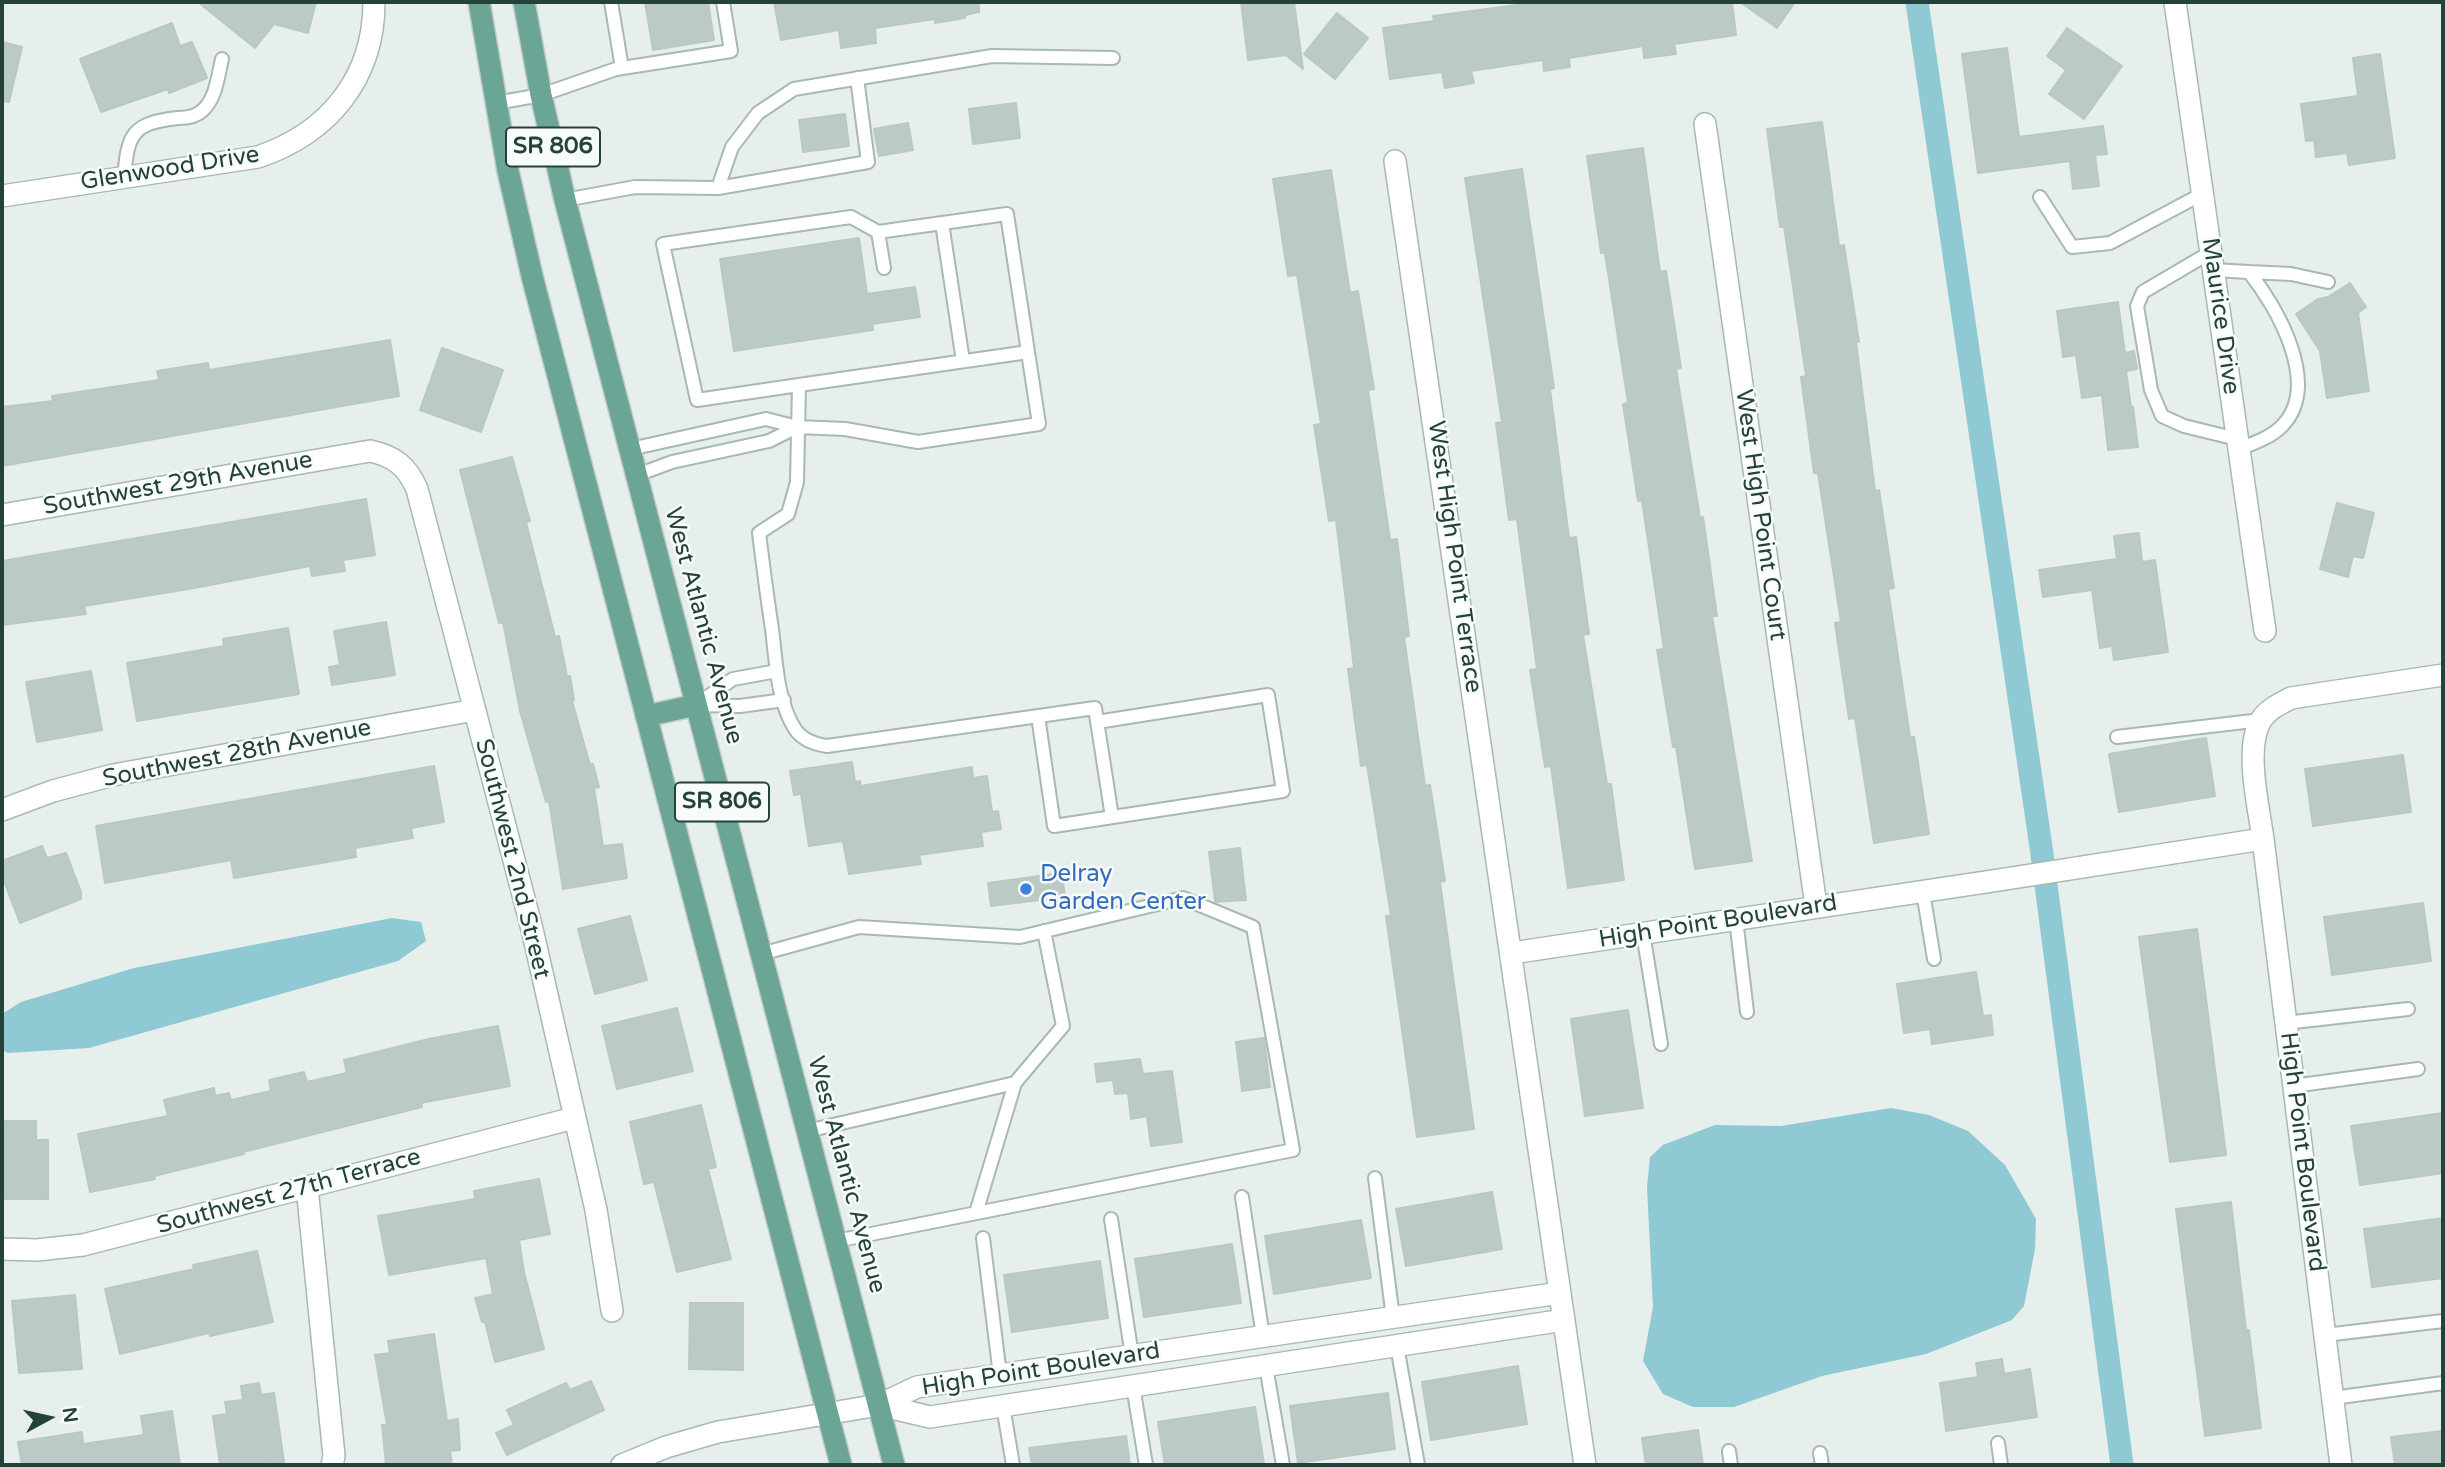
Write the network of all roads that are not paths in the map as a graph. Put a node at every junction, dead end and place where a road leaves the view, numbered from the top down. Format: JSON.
{"nodes":[{"id":1,"x":374,"y":2,"type":"edge"},
{"id":2,"x":479,"y":2,"type":"edge"},
{"id":3,"x":524,"y":2,"type":"edge"},
{"id":4,"x":611,"y":2,"type":"edge"},
{"id":5,"x":723,"y":2,"type":"edge"},
{"id":6,"x":2175,"y":2,"type":"edge"},
{"id":7,"x":1113,"y":58,"type":"dead end"},
{"id":8,"x":222,"y":59,"type":"dead end"},
{"id":9,"x":622,"y":68,"type":"junction"},
{"id":10,"x":857,"y":78,"type":"junction"},
{"id":11,"x":541,"y":94,"type":"junction"},
{"id":12,"x":496,"y":103,"type":"junction"},
{"id":13,"x":1705,"y":124,"type":"dead end"},
{"id":14,"x":1395,"y":161,"type":"dead end"},
{"id":15,"x":124,"y":177,"type":"junction"},
{"id":16,"x":718,"y":188,"type":"junction"},
{"id":17,"x":2203,"y":194,"type":"junction"},
{"id":18,"x":2,"y":196,"type":"edge"},
{"id":19,"x":2040,"y":197,"type":"dead end"},
{"id":20,"x":565,"y":200,"type":"junction"},
{"id":21,"x":942,"y":223,"type":"junction"},
{"id":22,"x":878,"y":232,"type":"junction"},
{"id":23,"x":2212,"y":261,"type":"junction"},
{"id":24,"x":884,"y":268,"type":"dead end"},
{"id":25,"x":2249,"y":272,"type":"junction"},
{"id":26,"x":2328,"y":282,"type":"dead end"},
{"id":27,"x":1028,"y":352,"type":"junction"},
{"id":28,"x":963,"y":361,"type":"junction"},
{"id":29,"x":799,"y":385,"type":"junction"},
{"id":30,"x":797,"y":427,"type":"junction"},
{"id":31,"x":2238,"y":444,"type":"junction"},
{"id":32,"x":630,"y":449,"type":"junction"},
{"id":33,"x":354,"y":453,"type":"joint"},
{"id":34,"x":637,"y":475,"type":"junction"},
{"id":35,"x":2,"y":515,"type":"edge"},
{"id":36,"x":2265,"y":631,"type":"dead end"},
{"id":37,"x":777,"y":671,"type":"junction"},
{"id":38,"x":2443,"y":675,"type":"edge"},
{"id":39,"x":784,"y":699,"type":"junction"},
{"id":40,"x":696,"y":705,"type":"junction"},
{"id":41,"x":475,"y":710,"type":"junction"},
{"id":42,"x":646,"y":716,"type":"junction"},
{"id":43,"x":1038,"y":716,"type":"junction"},
{"id":44,"x":1097,"y":722,"type":"junction"},
{"id":45,"x":2257,"y":728,"type":"junction"},
{"id":46,"x":2117,"y":737,"type":"dead end"},
{"id":47,"x":2,"y":810,"type":"edge"},
{"id":48,"x":1112,"y":817,"type":"junction"},
{"id":49,"x":2263,"y":839,"type":"junction"},
{"id":50,"x":1923,"y":892,"type":"junction"},
{"id":51,"x":1816,"y":906,"type":"junction"},
{"id":52,"x":1736,"y":919,"type":"junction"},
{"id":53,"x":1044,"y":931,"type":"junction"},
{"id":54,"x":1643,"y":933,"type":"junction"},
{"id":55,"x":1512,"y":953,"type":"junction"},
{"id":56,"x":761,"y":954,"type":"junction"},
{"id":57,"x":1934,"y":959,"type":"dead end"},
{"id":58,"x":2408,"y":1009,"type":"dead end"},
{"id":59,"x":1746,"y":1012,"type":"dead end"},
{"id":60,"x":2285,"y":1023,"type":"junction"},
{"id":61,"x":1661,"y":1044,"type":"dead end"},
{"id":62,"x":2418,"y":1069,"type":"dead end"},
{"id":63,"x":1015,"y":1083,"type":"junction"},
{"id":64,"x":2293,"y":1086,"type":"junction"},
{"id":65,"x":574,"y":1118,"type":"junction"},
{"id":66,"x":807,"y":1131,"type":"junction"},
{"id":67,"x":1375,"y":1178,"type":"dead end"},
{"id":68,"x":307,"y":1187,"type":"junction"},
{"id":69,"x":1242,"y":1197,"type":"dead end"},
{"id":70,"x":975,"y":1213,"type":"junction"},
{"id":71,"x":1111,"y":1219,"type":"dead end"},
{"id":72,"x":984,"y":1238,"type":"dead end"},
{"id":73,"x":836,"y":1241,"type":"junction"},
{"id":74,"x":2,"y":1249,"type":"edge"},
{"id":75,"x":1560,"y":1293,"type":"junction"},
{"id":76,"x":612,"y":1311,"type":"dead end"},
{"id":77,"x":1393,"y":1318,"type":"junction"},
{"id":78,"x":1564,"y":1320,"type":"junction"},
{"id":79,"x":2443,"y":1321,"type":"edge"},
{"id":80,"x":2325,"y":1335,"type":"junction"},
{"id":81,"x":1263,"y":1336,"type":"junction"},
{"id":82,"x":1397,"y":1346,"type":"junction"},
{"id":83,"x":1132,"y":1356,"type":"junction"},
{"id":84,"x":1266,"y":1366,"type":"junction"},
{"id":85,"x":1000,"y":1375,"type":"junction"},
{"id":86,"x":2443,"y":1383,"type":"edge"},
{"id":87,"x":1133,"y":1386,"type":"junction"},
{"id":88,"x":2333,"y":1398,"type":"junction"},
{"id":89,"x":878,"y":1405,"type":"junction"},
{"id":90,"x":1003,"y":1406,"type":"junction"},
{"id":91,"x":828,"y":1415,"type":"junction"},
{"id":92,"x":1998,"y":1443,"type":"dead end"},
{"id":93,"x":1729,"y":1451,"type":"dead end"},
{"id":94,"x":332,"y":1465,"type":"edge"},
{"id":95,"x":622,"y":1465,"type":"edge"},
{"id":96,"x":841,"y":1465,"type":"edge"},
{"id":97,"x":894,"y":1465,"type":"edge"},
{"id":98,"x":1013,"y":1465,"type":"edge"},
{"id":99,"x":1146,"y":1465,"type":"edge"},
{"id":100,"x":1283,"y":1465,"type":"edge"},
{"id":101,"x":1418,"y":1465,"type":"edge"},
{"id":102,"x":1585,"y":1465,"type":"edge"},
{"id":103,"x":1731,"y":1465,"type":"edge"},
{"id":104,"x":2001,"y":1465,"type":"edge"},
{"id":105,"x":2341,"y":1465,"type":"edge"}],
"edges":[{"from":1,"to":15,"type":"street","name":"Glenwood Drive"},
{"from":2,"to":12,"type":"main road","number":"SR 806"},
{"from":3,"to":11,"type":"main road","name":"West Atlantic Avenue","number":"SR 806"},
{"from":4,"to":9,"type":"lane"},
{"from":5,"to":9,"type":"lane"},
{"from":6,"to":17,"type":"street","name":"Maurice Drive"},
{"from":7,"to":10,"type":"lane"},
{"from":8,"to":15,"type":"lane"},
{"from":9,"to":11,"type":"lane"},
{"from":10,"to":16,"type":"lane"},
{"from":10,"to":16,"type":"lane"},
{"from":11,"to":12,"type":"lane"},
{"from":11,"to":20,"type":"main road","name":"West Atlantic Avenue","number":"SR 806"},
{"from":12,"to":42,"type":"main road","number":"SR 806"},
{"from":13,"to":51,"type":"street","name":"West High Point Court"},
{"from":14,"to":55,"type":"street","name":"West High Point Terrace"},
{"from":15,"to":18,"type":"street","name":"Glenwood Drive"},
{"from":16,"to":20,"type":"lane"},
{"from":17,"to":19,"type":"lane"},
{"from":17,"to":23,"type":"street","name":"Maurice Drive"},
{"from":20,"to":32,"type":"main road","name":"West Atlantic Avenue","number":"SR 806"},
{"from":21,"to":22,"type":"lane"},
{"from":21,"to":27,"type":"lane"},
{"from":21,"to":28,"type":"lane"},
{"from":22,"to":24,"type":"lane"},
{"from":22,"to":29,"type":"lane"},
{"from":23,"to":25,"type":"lane"},
{"from":23,"to":31,"type":"street","name":"Maurice Drive"},
{"from":23,"to":31,"type":"lane"},
{"from":25,"to":26,"type":"lane"},
{"from":25,"to":31,"type":"lane"},
{"from":27,"to":28,"type":"lane"},
{"from":27,"to":30,"type":"lane"},
{"from":28,"to":29,"type":"lane"},
{"from":29,"to":30,"type":"lane"},
{"from":30,"to":32,"type":"lane"},
{"from":30,"to":34,"type":"lane"},
{"from":30,"to":37,"type":"lane"},
{"from":31,"to":36,"type":"street","name":"Maurice Drive"},
{"from":32,"to":34,"type":"main road","name":"West Atlantic Avenue","number":"SR 806"},
{"from":33,"to":35,"type":"street","name":"Southwest 29th Avenue"},
{"from":33,"to":41,"type":"street","name":"Southwest 2nd Street"},
{"from":34,"to":40,"type":"main road","name":"West Atlantic Avenue","number":"SR 806"},
{"from":37,"to":39,"type":"lane"},
{"from":37,"to":40,"type":"lane"},
{"from":38,"to":45,"type":"street"},
{"from":39,"to":40,"type":"lane"},
{"from":39,"to":43,"type":"lane"},
{"from":40,"to":42,"type":"main road"},
{"from":40,"to":56,"type":"main road","name":"West Atlantic Avenue","number":"SR 806"},
{"from":41,"to":47,"type":"street","name":"Southwest 28th Avenue"},
{"from":41,"to":65,"type":"street","name":"Southwest 2nd Street"},
{"from":42,"to":91,"type":"main road","number":"SR 806"},
{"from":43,"to":44,"type":"lane"},
{"from":43,"to":48,"type":"lane"},
{"from":44,"to":48,"type":"lane"},
{"from":44,"to":48,"type":"lane"},
{"from":45,"to":46,"type":"lane"},
{"from":45,"to":49,"type":"street","name":"High Point Boulevard"},
{"from":49,"to":50,"type":"street","name":"High Point Boulevard"},
{"from":49,"to":60,"type":"street","name":"High Point Boulevard"},
{"from":50,"to":51,"type":"street","name":"High Point Boulevard"},
{"from":50,"to":57,"type":"lane"},
{"from":51,"to":52,"type":"street","name":"High Point Boulevard"},
{"from":52,"to":54,"type":"street","name":"High Point Boulevard"},
{"from":52,"to":59,"type":"lane"},
{"from":53,"to":56,"type":"lane"},
{"from":53,"to":63,"type":"lane"},
{"from":53,"to":70,"type":"lane"},
{"from":54,"to":55,"type":"street","name":"High Point Boulevard"},
{"from":54,"to":61,"type":"lane"},
{"from":55,"to":75,"type":"street"},
{"from":56,"to":66,"type":"main road","name":"West Atlantic Avenue","number":"SR 806"},
{"from":58,"to":60,"type":"lane"},
{"from":60,"to":64,"type":"street","name":"High Point Boulevard"},
{"from":62,"to":64,"type":"lane"},
{"from":63,"to":66,"type":"lane"},
{"from":63,"to":70,"type":"lane"},
{"from":64,"to":80,"type":"street","name":"High Point Boulevard"},
{"from":65,"to":68,"type":"street","name":"Southwest 27th Terrace"},
{"from":65,"to":76,"type":"street","name":"Southwest 2nd Street"},
{"from":66,"to":73,"type":"main road","name":"West Atlantic Avenue","number":"SR 806"},
{"from":67,"to":77,"type":"lane"},
{"from":68,"to":74,"type":"street","name":"Southwest 27th Terrace"},
{"from":68,"to":94,"type":"street"},
{"from":69,"to":81,"type":"lane"},
{"from":70,"to":73,"type":"lane"},
{"from":71,"to":83,"type":"lane"},
{"from":72,"to":85,"type":"lane"},
{"from":73,"to":89,"type":"main road","name":"West Atlantic Avenue","number":"SR 806"},
{"from":75,"to":77,"type":"street","name":"High Point Boulevard"},
{"from":75,"to":78,"type":"street"},
{"from":77,"to":81,"type":"street","name":"High Point Boulevard"},
{"from":78,"to":82,"type":"street","name":"High Point Boulevard"},
{"from":78,"to":102,"type":"street"},
{"from":79,"to":80,"type":"lane"},
{"from":80,"to":88,"type":"street","name":"High Point Boulevard"},
{"from":81,"to":83,"type":"street","name":"High Point Boulevard"},
{"from":82,"to":84,"type":"street","name":"High Point Boulevard"},
{"from":82,"to":101,"type":"lane"},
{"from":83,"to":85,"type":"street","name":"High Point Boulevard"},
{"from":84,"to":87,"type":"street","name":"High Point Boulevard"},
{"from":84,"to":100,"type":"lane"},
{"from":85,"to":89,"type":"street","name":"High Point Boulevard"},
{"from":86,"to":88,"type":"lane"},
{"from":87,"to":90,"type":"street","name":"High Point Boulevard"},
{"from":87,"to":99,"type":"lane"},
{"from":88,"to":105,"type":"street","name":"High Point Boulevard"},
{"from":89,"to":90,"type":"street","name":"High Point Boulevard"},
{"from":89,"to":91,"type":"street"},
{"from":89,"to":97,"type":"main road","name":"West Atlantic Avenue","number":"SR 806"},
{"from":90,"to":98,"type":"lane"},
{"from":91,"to":95,"type":"street"},
{"from":91,"to":96,"type":"main road","number":"SR 806"},
{"from":92,"to":104,"type":"lane"},
{"from":93,"to":103,"type":"lane"}]}
